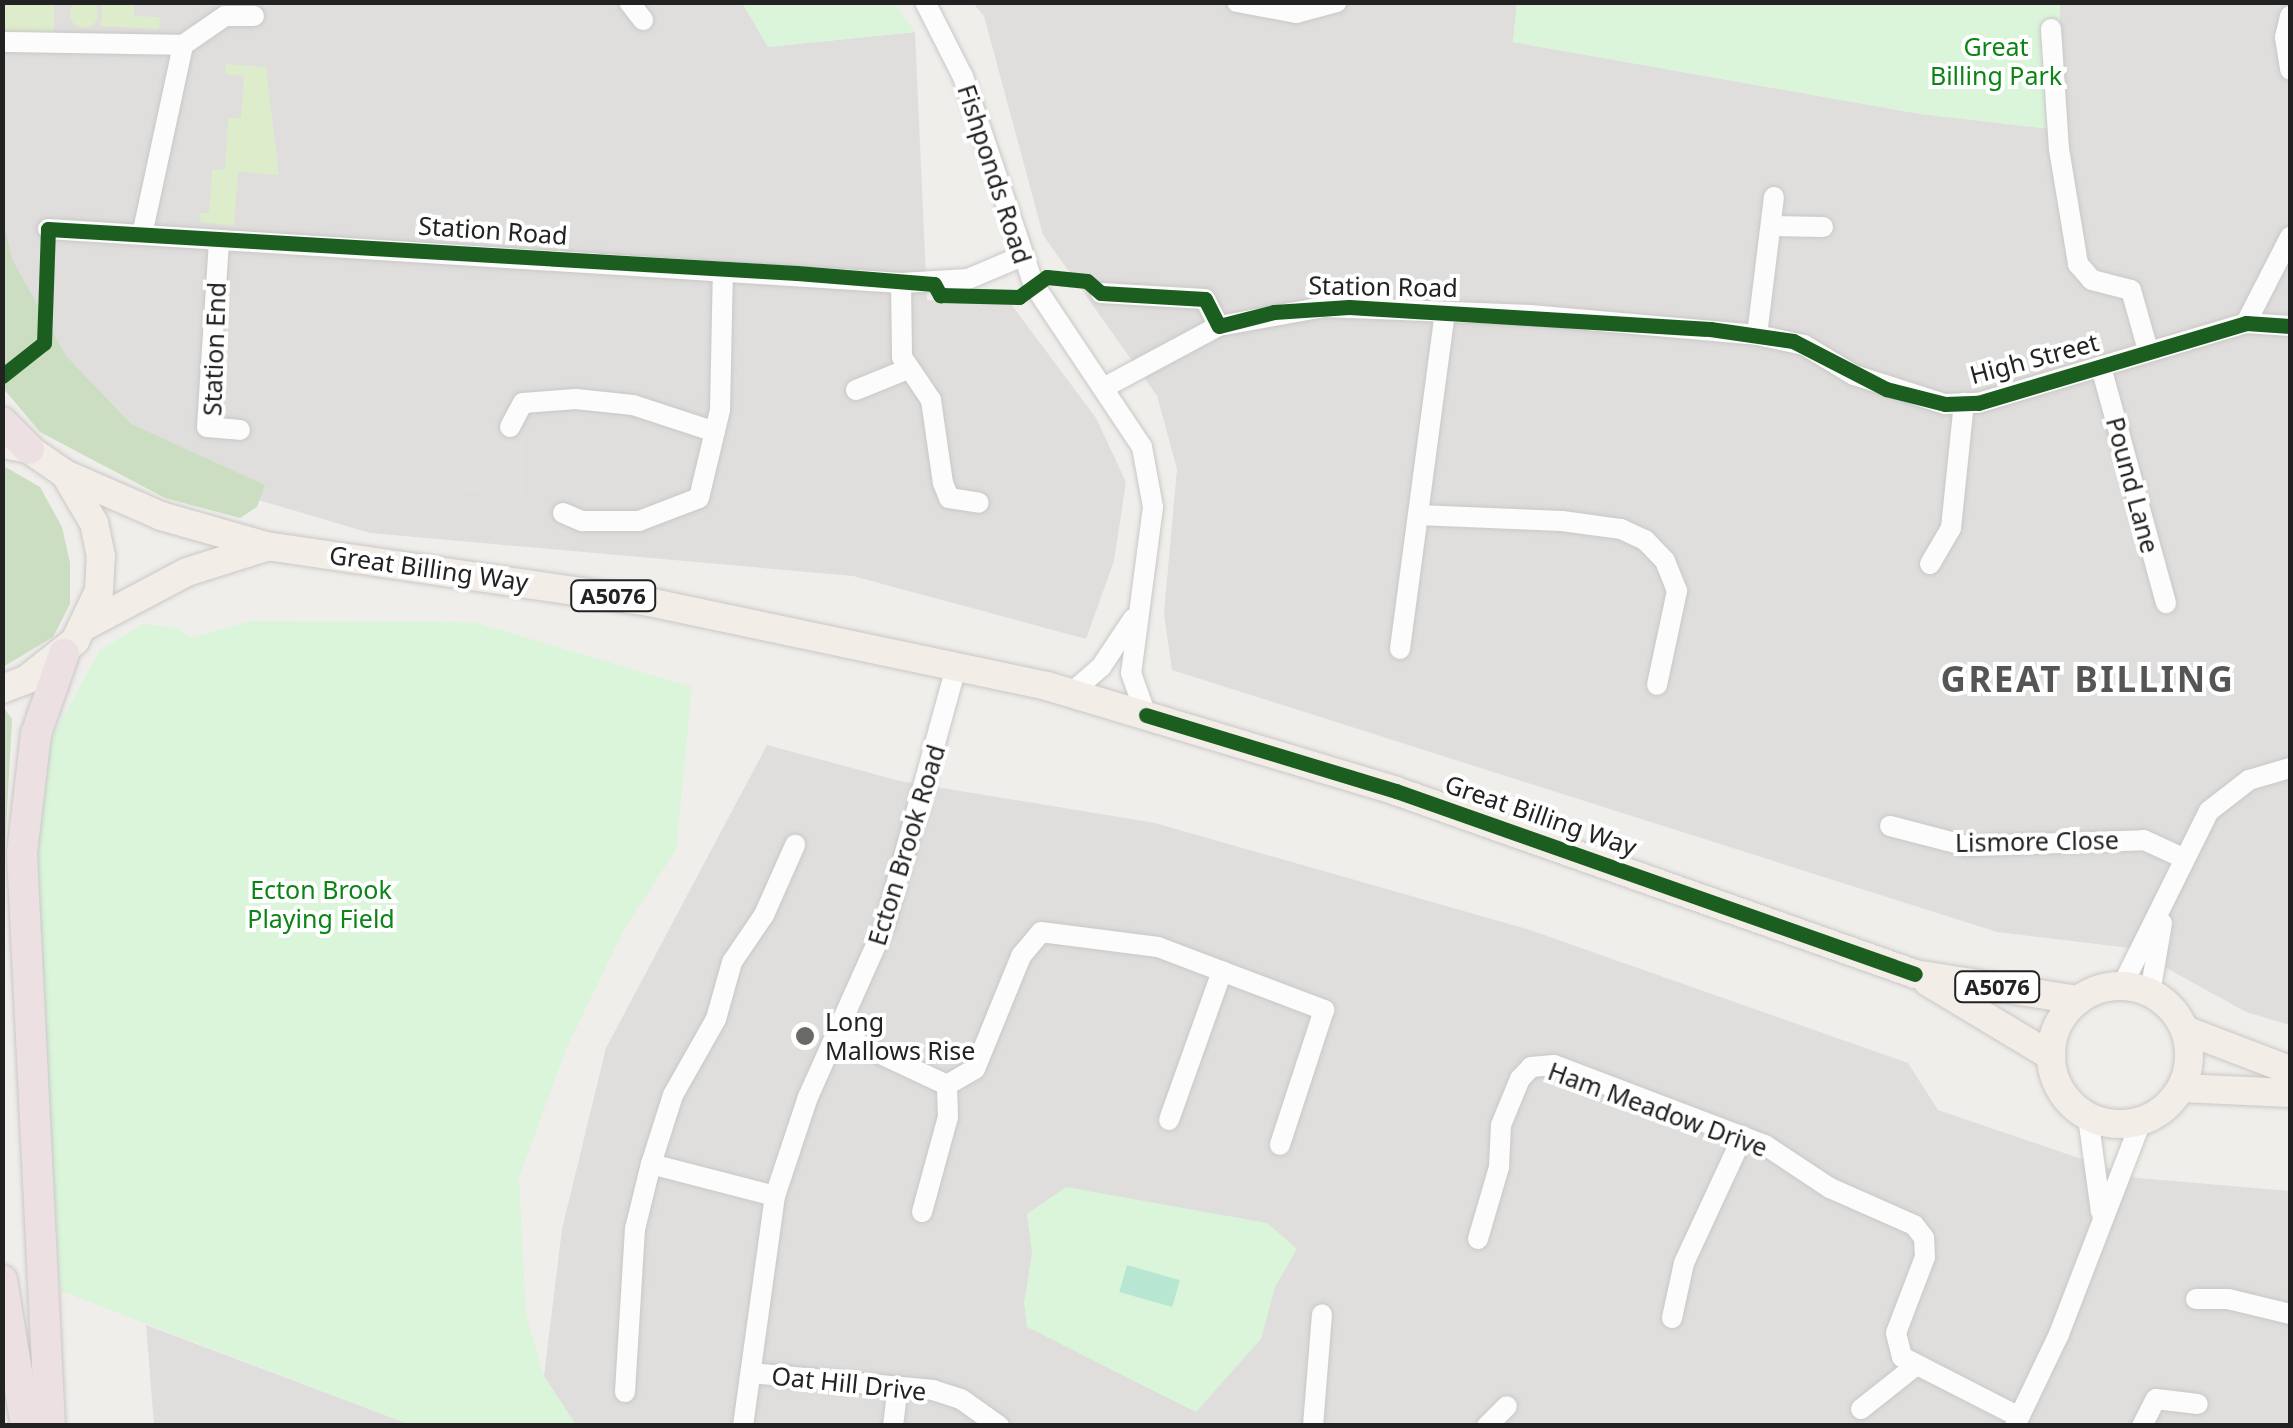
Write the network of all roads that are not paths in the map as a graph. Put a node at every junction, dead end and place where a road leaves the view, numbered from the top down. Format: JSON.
{"nodes":[{"id":1,"x":629,"y":2,"type":"edge"},
{"id":2,"x":1237,"y":2,"type":"edge"},
{"id":3,"x":1337,"y":2,"type":"edge"},
{"id":4,"x":926,"y":3,"type":"edge"},
{"id":5,"x":254,"y":16,"type":"dead end"},
{"id":6,"x":2290,"y":16,"type":"edge"},
{"id":7,"x":644,"y":20,"type":"dead end"},
{"id":8,"x":2051,"y":29,"type":"dead end"},
{"id":9,"x":2,"y":42,"type":"edge"},
{"id":10,"x":183,"y":45,"type":"junction"},
{"id":11,"x":2290,"y":70,"type":"edge"},
{"id":12,"x":1774,"y":198,"type":"dead end"},
{"id":13,"x":1772,"y":226,"type":"junction"},
{"id":14,"x":1822,"y":227,"type":"dead end"},
{"id":15,"x":48,"y":229,"type":"dead end"},
{"id":16,"x":142,"y":235,"type":"junction"},
{"id":17,"x":2290,"y":237,"type":"edge"},
{"id":18,"x":219,"y":241,"type":"junction"},
{"id":19,"x":1020,"y":256,"type":"junction"},
{"id":20,"x":724,"y":272,"type":"junction"},
{"id":21,"x":901,"y":283,"type":"junction"},
{"id":22,"x":1102,"y":293,"type":"dead end"},
{"id":23,"x":1445,"y":312,"type":"junction"},
{"id":24,"x":1621,"y":322,"type":"joint"},
{"id":25,"x":2246,"y":322,"type":"junction"},
{"id":26,"x":1219,"y":326,"type":"junction"},
{"id":27,"x":2290,"y":326,"type":"edge"},
{"id":28,"x":1756,"y":335,"type":"junction"},
{"id":29,"x":2148,"y":350,"type":"junction"},
{"id":30,"x":2101,"y":368,"type":"junction"},
{"id":31,"x":908,"y":369,"type":"junction"},
{"id":32,"x":1105,"y":388,"type":"junction"},
{"id":33,"x":856,"y":390,"type":"dead end"},
{"id":34,"x":1964,"y":404,"type":"junction"},
{"id":35,"x":2,"y":422,"type":"edge"},
{"id":36,"x":510,"y":427,"type":"dead end"},
{"id":37,"x":240,"y":430,"type":"dead end"},
{"id":38,"x":716,"y":432,"type":"junction"},
{"id":39,"x":16,"y":446,"type":"edge"},
{"id":40,"x":65,"y":474,"type":"junction"},
{"id":41,"x":979,"y":503,"type":"dead end"},
{"id":42,"x":563,"y":513,"type":"dead end"},
{"id":43,"x":1418,"y":515,"type":"junction"},
{"id":44,"x":266,"y":546,"type":"junction"},
{"id":45,"x":1930,"y":564,"type":"dead end"},
{"id":46,"x":2166,"y":604,"type":"dead end"},
{"id":47,"x":1134,"y":617,"type":"junction"},
{"id":48,"x":85,"y":626,"type":"junction"},
{"id":49,"x":1400,"y":650,"type":"dead end"},
{"id":50,"x":64,"y":654,"type":"junction"},
{"id":51,"x":957,"y":664,"type":"junction"},
{"id":52,"x":1657,"y":686,"type":"dead end"},
{"id":53,"x":2,"y":689,"type":"edge"},
{"id":54,"x":1071,"y":693,"type":"junction"},
{"id":55,"x":1146,"y":715,"type":"junction"},
{"id":56,"x":2290,"y":768,"type":"edge"},
{"id":57,"x":1890,"y":826,"type":"dead end"},
{"id":58,"x":794,"y":844,"type":"dead end"},
{"id":59,"x":2183,"y":858,"type":"junction"},
{"id":60,"x":2166,"y":901,"type":"junction"},
{"id":61,"x":1222,"y":971,"type":"junction"},
{"id":62,"x":1915,"y":974,"type":"junction"},
{"id":63,"x":2122,"y":986,"type":"junction"},
{"id":64,"x":2150,"y":993,"type":"junction"},
{"id":65,"x":2078,"y":1000,"type":"junction"},
{"id":66,"x":2185,"y":1030,"type":"junction"},
{"id":67,"x":838,"y":1034,"type":"junction"},
{"id":68,"x":2051,"y":1056,"type":"junction"},
{"id":69,"x":2290,"y":1070,"type":"edge"},
{"id":70,"x":947,"y":1086,"type":"junction"},
{"id":71,"x":2181,"y":1088,"type":"junction"},
{"id":72,"x":2290,"y":1094,"type":"edge"},
{"id":73,"x":2088,"y":1116,"type":"junction"},
{"id":74,"x":1169,"y":1120,"type":"dead end"},
{"id":75,"x":2141,"y":1122,"type":"junction"},
{"id":76,"x":1743,"y":1136,"type":"junction"},
{"id":77,"x":1280,"y":1144,"type":"dead end"},
{"id":78,"x":651,"y":1164,"type":"junction"},
{"id":79,"x":775,"y":1196,"type":"junction"},
{"id":80,"x":922,"y":1212,"type":"dead end"},
{"id":81,"x":2102,"y":1214,"type":"junction"},
{"id":82,"x":1478,"y":1239,"type":"dead end"},
{"id":83,"x":2,"y":1280,"type":"edge"},
{"id":84,"x":2196,"y":1300,"type":"dead end"},
{"id":85,"x":1322,"y":1314,"type":"dead end"},
{"id":86,"x":2290,"y":1314,"type":"edge"},
{"id":87,"x":1672,"y":1318,"type":"dead end"},
{"id":88,"x":1914,"y":1367,"type":"junction"},
{"id":89,"x":751,"y":1373,"type":"junction"},
{"id":90,"x":898,"y":1386,"type":"junction"},
{"id":91,"x":625,"y":1392,"type":"dead end"},
{"id":92,"x":2198,"y":1404,"type":"dead end"},
{"id":93,"x":1507,"y":1406,"type":"dead end"},
{"id":94,"x":1862,"y":1409,"type":"dead end"},
{"id":95,"x":2017,"y":1421,"type":"edge"},
{"id":96,"x":26,"y":1426,"type":"edge"},
{"id":97,"x":50,"y":1426,"type":"edge"},
{"id":98,"x":743,"y":1426,"type":"edge"},
{"id":99,"x":893,"y":1426,"type":"edge"},
{"id":100,"x":999,"y":1426,"type":"edge"},
{"id":101,"x":1313,"y":1426,"type":"edge"},
{"id":102,"x":1487,"y":1426,"type":"edge"},
{"id":103,"x":2142,"y":1426,"type":"edge"}],
"edges":[{"from":1,"to":7,"type":"street"},
{"from":2,"to":3,"type":"street"},
{"from":4,"to":19,"type":"street","name":"Fishponds Road"},
{"from":5,"to":10,"type":"street"},
{"from":6,"to":11,"type":"street"},
{"from":8,"to":29,"type":"street"},
{"from":9,"to":10,"type":"street"},
{"from":10,"to":16,"type":"street"},
{"from":12,"to":13,"type":"street"},
{"from":13,"to":14,"type":"street"},
{"from":13,"to":28,"type":"street"},
{"from":15,"to":16,"type":"street","name":"Station Road"},
{"from":16,"to":18,"type":"street","name":"Station Road"},
{"from":17,"to":25,"type":"street"},
{"from":18,"to":20,"type":"street","name":"Station Road"},
{"from":18,"to":37,"type":"street","name":"Station End"},
{"from":19,"to":21,"type":"street","name":"Station Road"},
{"from":19,"to":32,"type":"street","name":"Fishponds Road"},
{"from":20,"to":21,"type":"street","name":"Station Road"},
{"from":20,"to":38,"type":"street"},
{"from":21,"to":31,"type":"street"},
{"from":22,"to":26,"type":"street"},
{"from":23,"to":24,"type":"street","name":"Station Road"},
{"from":23,"to":26,"type":"street","name":"Station Road"},
{"from":23,"to":43,"type":"street"},
{"from":24,"to":28,"type":"street","name":"High Street"},
{"from":25,"to":27,"type":"street","name":"High Street"},
{"from":25,"to":29,"type":"street","name":"High Street"},
{"from":26,"to":32,"type":"street","name":"Station Road"},
{"from":28,"to":34,"type":"street","name":"High Street"},
{"from":29,"to":30,"type":"street","name":"High Street"},
{"from":30,"to":34,"type":"street","name":"High Street"},
{"from":30,"to":46,"type":"street","name":"Pound Lane"},
{"from":31,"to":33,"type":"street"},
{"from":31,"to":41,"type":"street"},
{"from":32,"to":47,"type":"street","name":"Fishponds Road"},
{"from":34,"to":45,"type":"street"},
{"from":35,"to":39,"type":"highway"},
{"from":36,"to":38,"type":"street"},
{"from":38,"to":42,"type":"street"},
{"from":39,"to":40,"type":"main road"},
{"from":40,"to":44,"type":"main road","name":"Great Billing Way","number":"A5076"},
{"from":40,"to":48,"type":"main road"},
{"from":43,"to":49,"type":"street"},
{"from":43,"to":52,"type":"street"},
{"from":44,"to":48,"type":"main road","name":"Great Billing Way","number":"A5076"},
{"from":44,"to":51,"type":"main road","name":"Great Billing Way","number":"A5076"},
{"from":47,"to":54,"type":"street","name":"Fishponds Road"},
{"from":47,"to":55,"type":"street","name":"Fishponds Road"},
{"from":48,"to":50,"type":"main road"},
{"from":50,"to":53,"type":"main road"},
{"from":50,"to":97,"type":"highway"},
{"from":51,"to":54,"type":"main road","name":"Great Billing Way","number":"A5076"},
{"from":51,"to":67,"type":"street","name":"Ecton Brook Road"},
{"from":54,"to":55,"type":"main road","name":"Great Billing Way","number":"A5076"},
{"from":55,"to":62,"type":"main road","name":"Great Billing Way","number":"A5076"},
{"from":56,"to":59,"type":"street"},
{"from":57,"to":59,"type":"street","name":"Lismore Close"},
{"from":58,"to":78,"type":"street"},
{"from":59,"to":60,"type":"street"},
{"from":60,"to":63,"type":"street"},
{"from":60,"to":64,"type":"street"},
{"from":61,"to":70,"type":"street"},
{"from":61,"to":74,"type":"street"},
{"from":61,"to":77,"type":"street"},
{"from":62,"to":65,"type":"main road","name":"Great Billing Way","number":"A5076"},
{"from":62,"to":68,"type":"main road","name":"Great Billing Way","number":"A5076"},
{"from":63,"to":64,"type":"main road"},
{"from":63,"to":65,"type":"main road"},
{"from":64,"to":66,"type":"main road"},
{"from":65,"to":68,"type":"main road"},
{"from":66,"to":69,"type":"main road"},
{"from":66,"to":71,"type":"main road"},
{"from":67,"to":70,"type":"street"},
{"from":67,"to":79,"type":"street","name":"Ecton Brook Road"},
{"from":68,"to":73,"type":"main road"},
{"from":70,"to":80,"type":"street"},
{"from":71,"to":72,"type":"main road"},
{"from":71,"to":75,"type":"main road"},
{"from":73,"to":75,"type":"main road"},
{"from":73,"to":81,"type":"street"},
{"from":75,"to":81,"type":"street"},
{"from":76,"to":82,"type":"street","name":"Ham Meadow Drive"},
{"from":76,"to":87,"type":"street"},
{"from":76,"to":88,"type":"street","name":"Ham Meadow Drive"},
{"from":78,"to":79,"type":"street"},
{"from":78,"to":91,"type":"street"},
{"from":79,"to":89,"type":"street","name":"Ecton Brook Road"},
{"from":81,"to":95,"type":"street"},
{"from":83,"to":96,"type":"highway"},
{"from":84,"to":86,"type":"street"},
{"from":85,"to":101,"type":"street"},
{"from":88,"to":94,"type":"street"},
{"from":88,"to":95,"type":"street"},
{"from":89,"to":90,"type":"street","name":"Oat Hill Drive"},
{"from":89,"to":98,"type":"street","name":"Ecton Brook Road"},
{"from":90,"to":99,"type":"street"},
{"from":90,"to":100,"type":"street","name":"Oat Hill Drive"},
{"from":92,"to":103,"type":"street"},
{"from":93,"to":102,"type":"street"}]}
